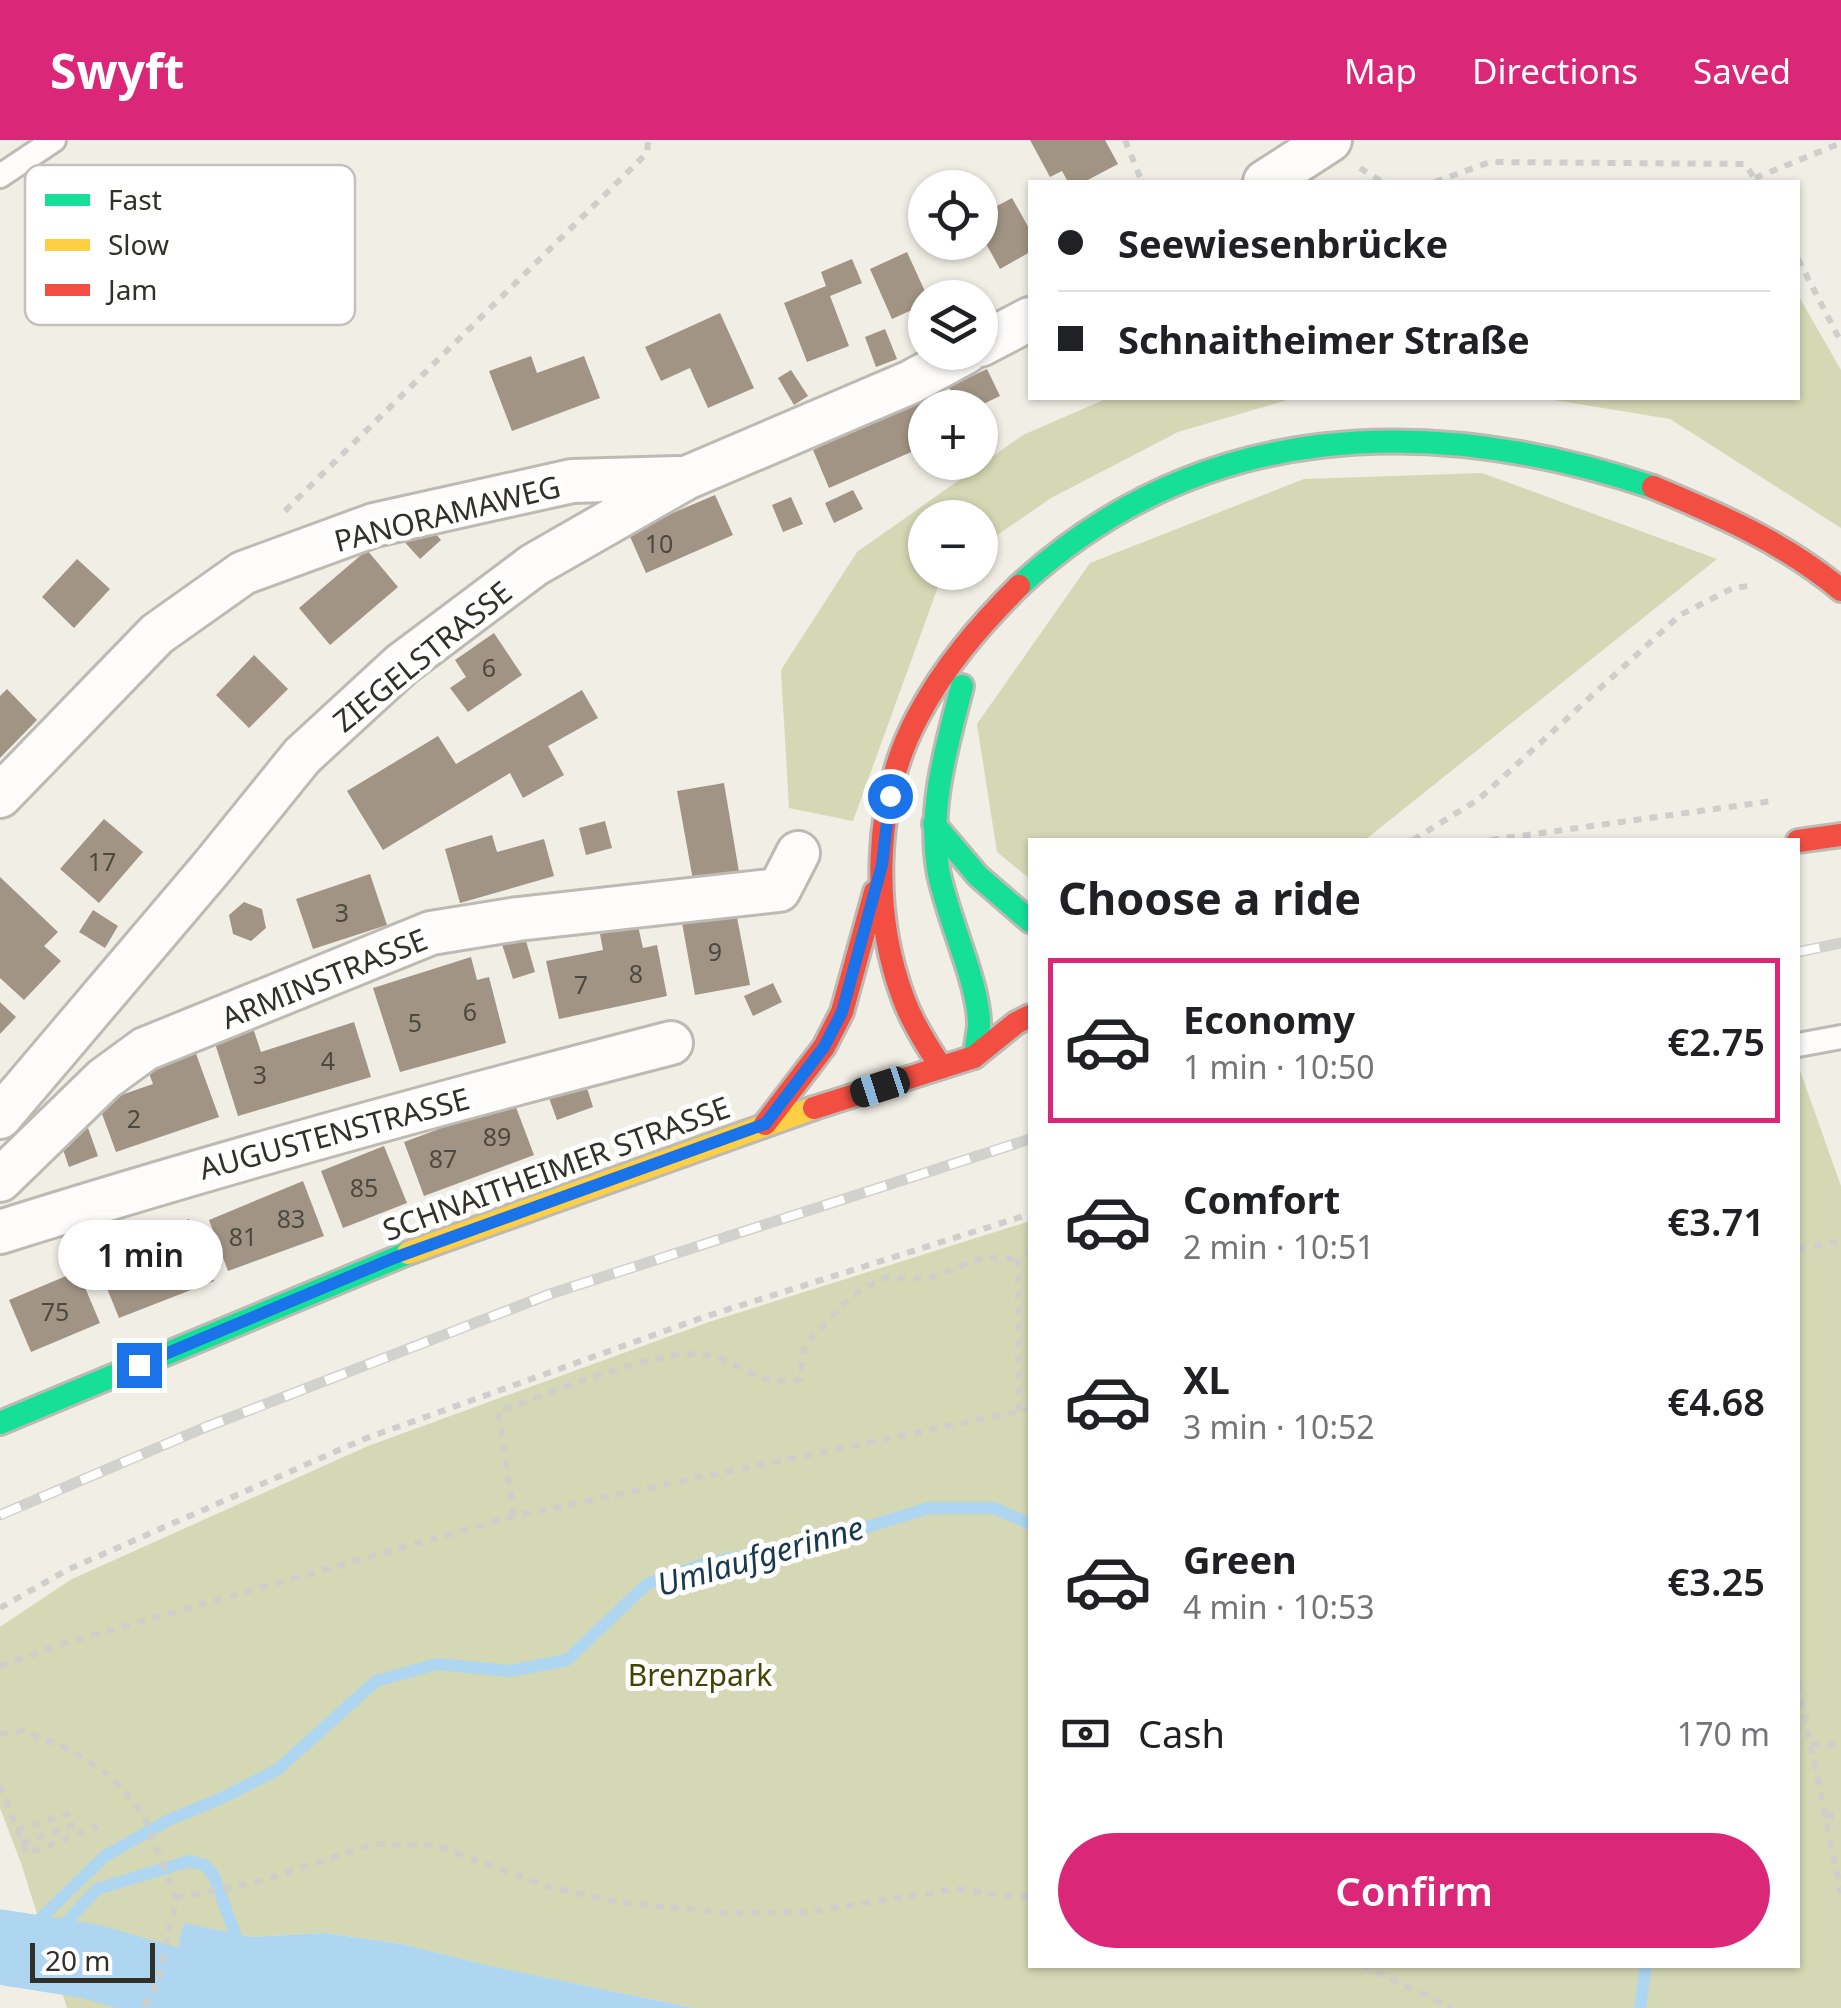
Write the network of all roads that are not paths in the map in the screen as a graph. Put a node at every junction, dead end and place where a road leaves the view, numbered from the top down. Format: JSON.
{"nodes":[{"id":1,"x":54,"y":140,"type":"edge"},
{"id":2,"x":1330,"y":140,"type":"edge"},
{"id":3,"x":0,"y":176,"type":"edge"},
{"id":4,"x":1268,"y":180,"type":"edge"},
{"id":5,"x":1028,"y":319,"type":"edge"},
{"id":6,"x":998,"y":335,"type":"edge"},
{"id":7,"x":933,"y":370,"type":"edge"},
{"id":8,"x":686,"y":478,"type":"junction"},
{"id":9,"x":1833,"y":583,"type":"edge"},
{"id":10,"x":974,"y":635,"type":"junction"},
{"id":11,"x":0,"y":796,"type":"edge"},
{"id":12,"x":934,"y":824,"type":"junction"},
{"id":13,"x":1841,"y":835,"type":"edge"},
{"id":14,"x":1800,"y":841,"type":"edge"},
{"id":15,"x":798,"y":853,"type":"dead end"},
{"id":16,"x":882,"y":865,"type":"junction"},
{"id":17,"x":1028,"y":918,"type":"edge"},
{"id":18,"x":1028,"y":1017,"type":"edge"},
{"id":19,"x":1840,"y":1040,"type":"edge"},
{"id":20,"x":671,"y":1043,"type":"dead end"},
{"id":21,"x":1800,"y":1045,"type":"edge"},
{"id":22,"x":974,"y":1056,"type":"junction"},
{"id":23,"x":1008,"y":1058,"type":"dead end"},
{"id":24,"x":941,"y":1068,"type":"junction"},
{"id":25,"x":0,"y":1116,"type":"edge"},
{"id":26,"x":765,"y":1124,"type":"junction"},
{"id":27,"x":0,"y":1180,"type":"edge"},
{"id":28,"x":0,"y":1232,"type":"edge"},
{"id":29,"x":0,"y":1423,"type":"edge"}],
"edges":[{"from":1,"to":3,"type":"lane"},
{"from":2,"to":4,"type":"street"},
{"from":5,"to":6,"type":"street"},
{"from":7,"to":8,"type":"street","name":"ZIEGELSTRASSE"},
{"from":8,"to":11,"type":"street","name":"PANORAMAWEG"},
{"from":8,"to":25,"type":"street","name":"ZIEGELSTRASSE"},
{"from":9,"to":10,"type":"street"},
{"from":10,"to":12,"type":"street"},
{"from":10,"to":16,"type":"street"},
{"from":12,"to":17,"type":"street"},
{"from":12,"to":22,"type":"street"},
{"from":13,"to":14,"type":"street"},
{"from":15,"to":27,"type":"street","name":"ARMINSTRASSE"},
{"from":16,"to":24,"type":"street"},
{"from":16,"to":26,"type":"street"},
{"from":18,"to":22,"type":"street","name":"SCHNAITHEIMER STRASSE"},
{"from":19,"to":21,"type":"lane"},
{"from":20,"to":28,"type":"street","name":"AUGUSTENSTRASSE"},
{"from":22,"to":23,"type":"street","name":"SCHNAITHEIMER STRASSE"},
{"from":22,"to":24,"type":"street","name":"SCHNAITHEIMER STRASSE"},
{"from":24,"to":26,"type":"street","name":"SCHNAITHEIMER STRASSE"},
{"from":26,"to":29,"type":"street","name":"SCHNAITHEIMER STRASSE"}]}
